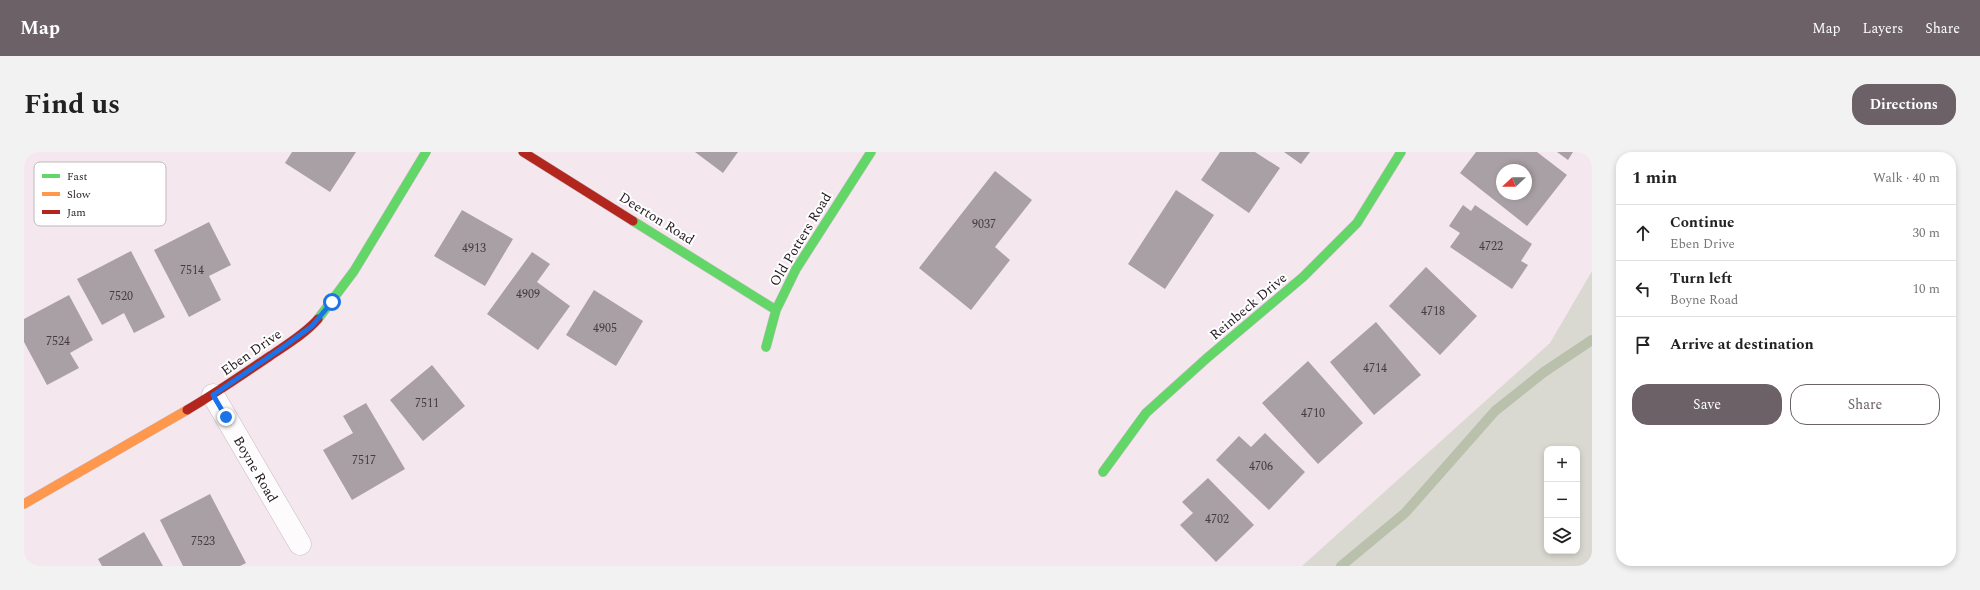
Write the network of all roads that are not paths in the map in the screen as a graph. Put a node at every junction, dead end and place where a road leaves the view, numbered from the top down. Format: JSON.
{"nodes":[{"id":1,"x":426,"y":152,"type":"edge"},
{"id":2,"x":523,"y":152,"type":"edge"},
{"id":3,"x":871,"y":152,"type":"edge"},
{"id":4,"x":1401,"y":152,"type":"edge"},
{"id":5,"x":776,"y":310,"type":"junction"},
{"id":6,"x":766,"y":347,"type":"dead end"},
{"id":7,"x":213,"y":395,"type":"junction"},
{"id":8,"x":1103,"y":472,"type":"dead end"},
{"id":9,"x":24,"y":504,"type":"edge"},
{"id":10,"x":300,"y":544,"type":"dead end"}],
"edges":[{"from":1,"to":7,"type":"street","name":"Eben Drive"},
{"from":2,"to":5,"type":"street","name":"Deerton Road"},
{"from":3,"to":5,"type":"street","name":"Old Potters Road"},
{"from":4,"to":8,"type":"street","name":"Reinbeck Drive"},
{"from":5,"to":6,"type":"street","name":"Old Potters Road"},
{"from":7,"to":9,"type":"street","name":"Eben Drive"},
{"from":7,"to":10,"type":"street","name":"Boyne Road"}]}
